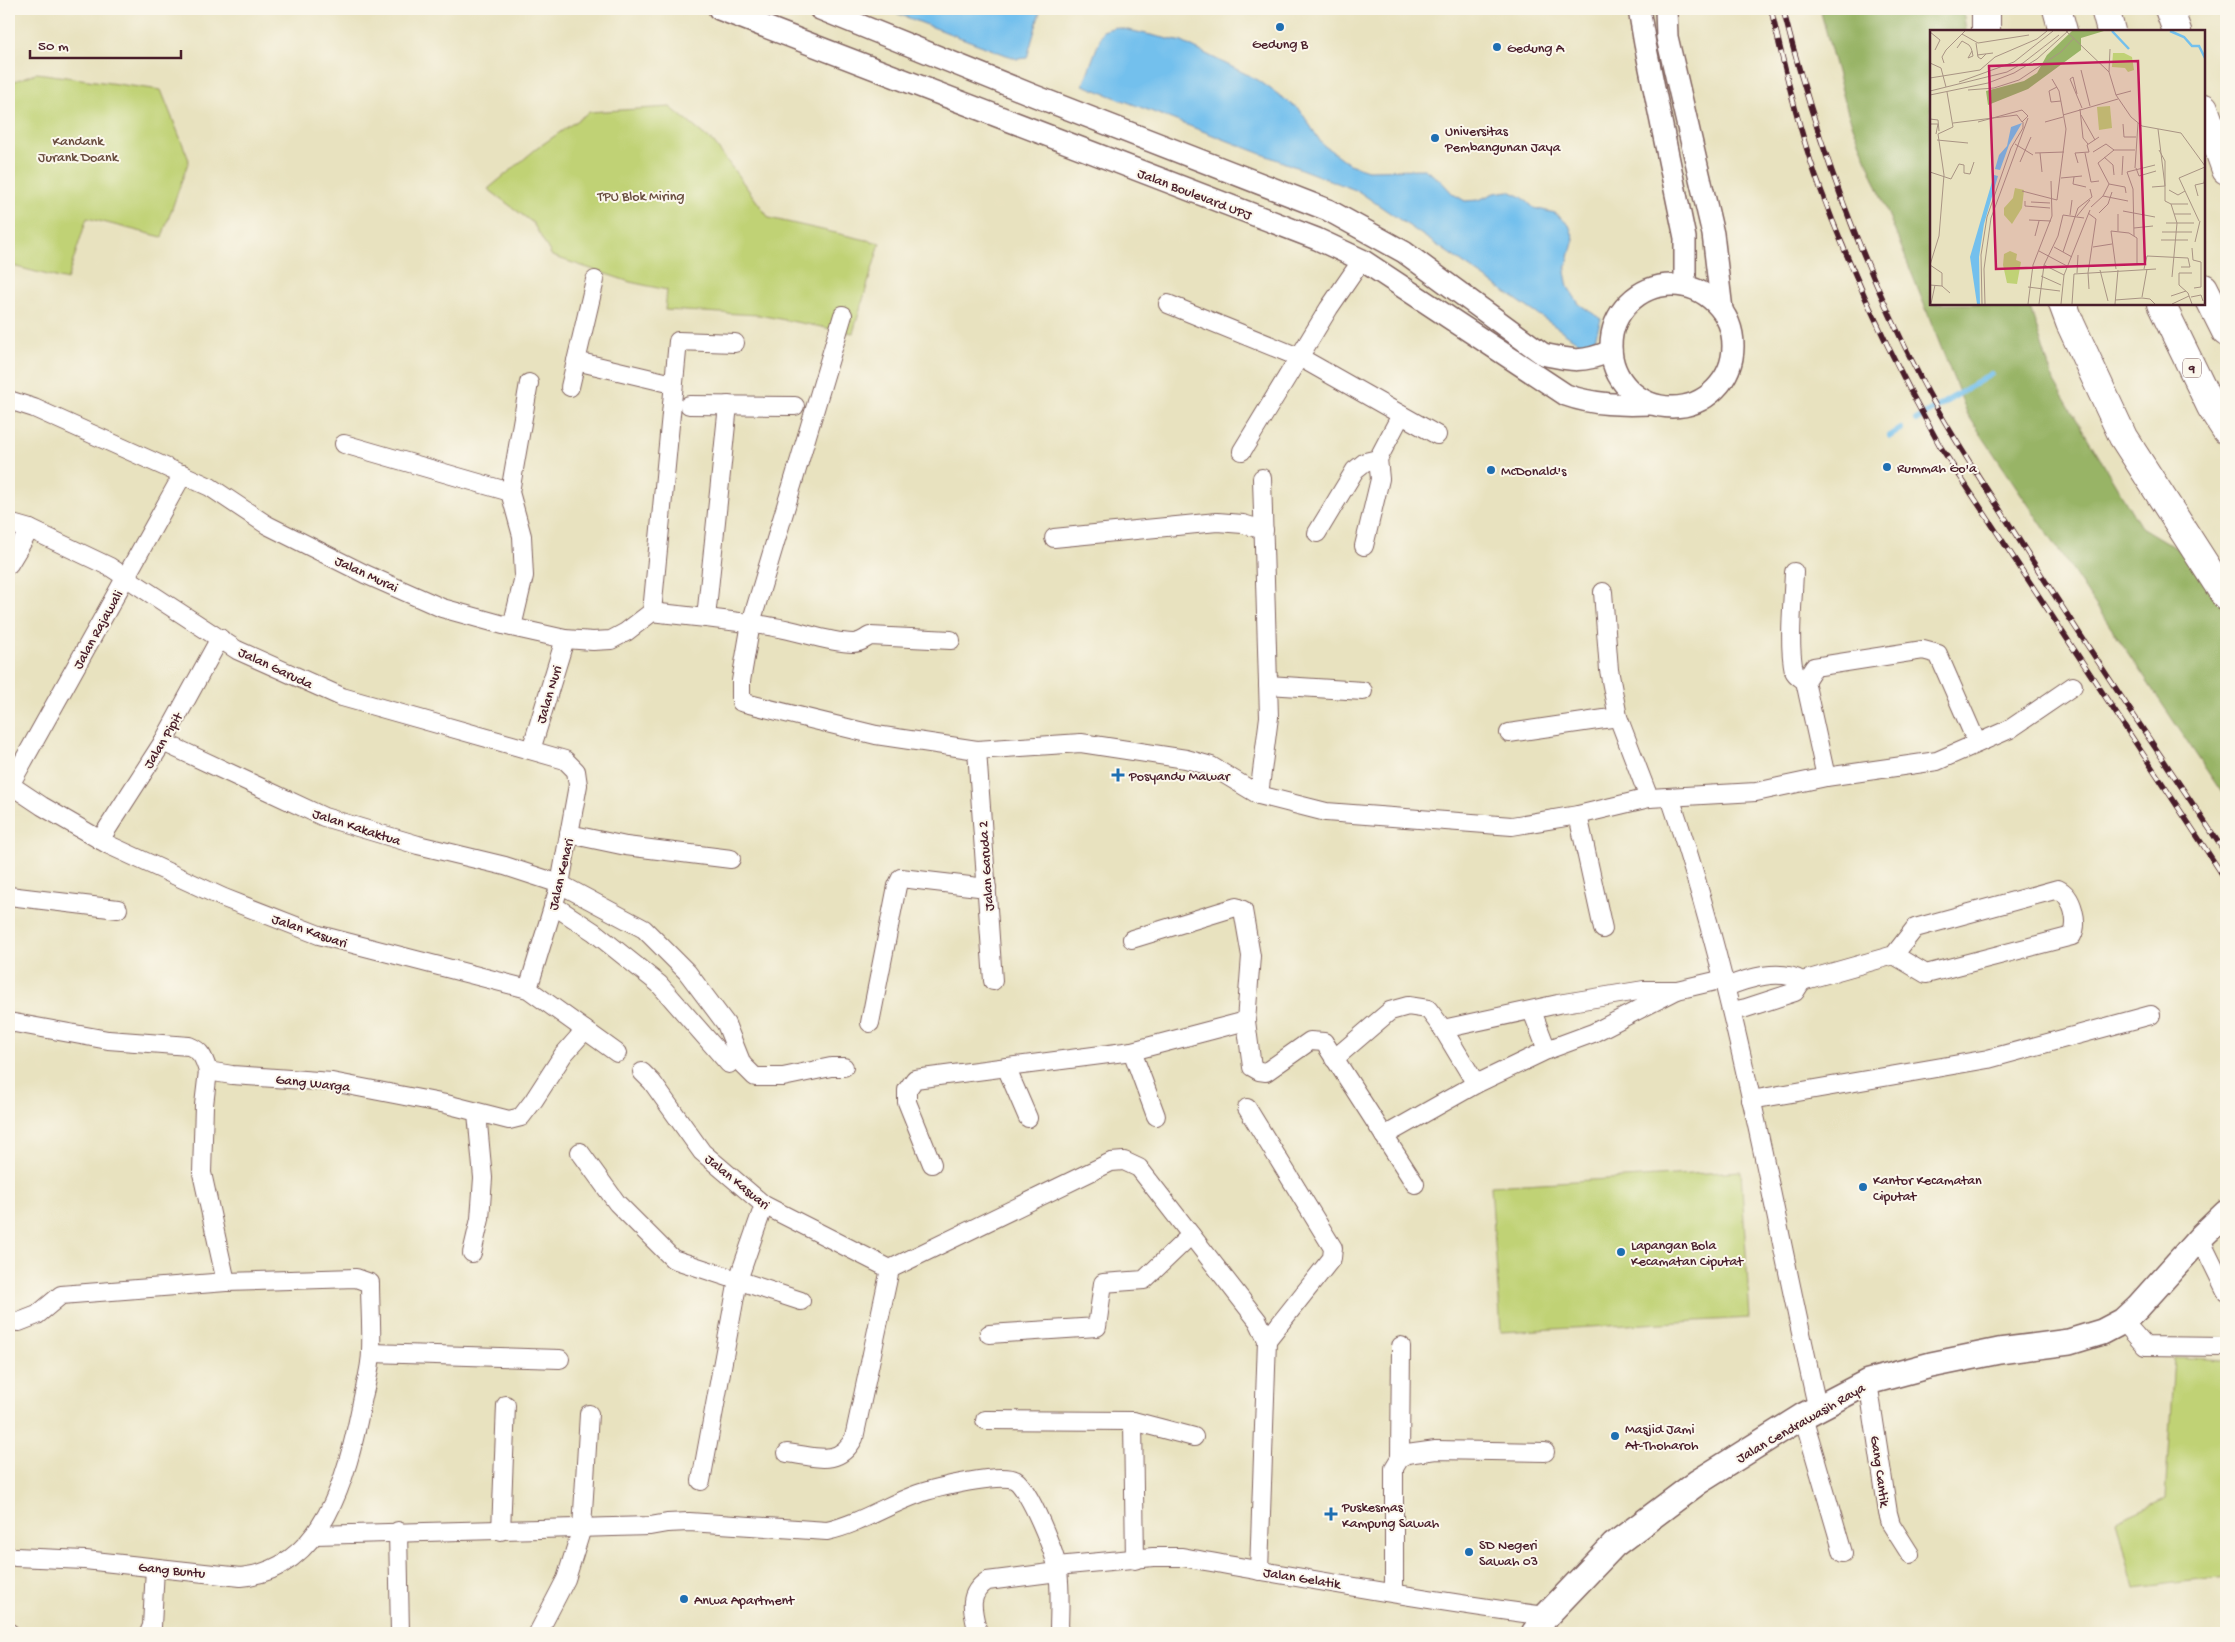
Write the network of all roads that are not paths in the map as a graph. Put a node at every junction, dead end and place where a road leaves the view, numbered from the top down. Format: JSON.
{"nodes":[{"id":1,"x":719,"y":9,"type":"edge"},
{"id":2,"x":820,"y":9,"type":"edge"},
{"id":3,"x":1640,"y":9,"type":"edge"},
{"id":4,"x":1666,"y":9,"type":"edge"},
{"id":5,"x":1986,"y":9,"type":"edge"},
{"id":6,"x":2057,"y":9,"type":"edge"},
{"id":7,"x":2105,"y":9,"type":"edge"},
{"id":8,"x":2169,"y":9,"type":"edge"},
{"id":9,"x":1986,"y":30,"type":"edge"},
{"id":10,"x":2063,"y":30,"type":"edge"},
{"id":11,"x":2112,"y":30,"type":"edge"},
{"id":12,"x":2177,"y":30,"type":"edge"},
{"id":13,"x":1035,"y":96,"type":"junction"},
{"id":14,"x":2205,"y":111,"type":"edge"},
{"id":15,"x":1022,"y":126,"type":"junction"},
{"id":16,"x":2226,"y":170,"type":"edge"},
{"id":17,"x":1362,"y":260,"type":"junction"},
{"id":18,"x":595,"y":280,"type":"dead end"},
{"id":19,"x":1685,"y":286,"type":"junction"},
{"id":20,"x":2205,"y":290,"type":"edge"},
{"id":21,"x":1168,"y":304,"type":"dead end"},
{"id":22,"x":2063,"y":305,"type":"edge"},
{"id":23,"x":2161,"y":305,"type":"edge"},
{"id":24,"x":1722,"y":310,"type":"junction"},
{"id":25,"x":843,"y":315,"type":"dead end"},
{"id":26,"x":2226,"y":332,"type":"edge"},
{"id":27,"x":735,"y":343,"type":"dead end"},
{"id":28,"x":1611,"y":351,"type":"junction"},
{"id":29,"x":1301,"y":358,"type":"junction"},
{"id":30,"x":576,"y":361,"type":"junction"},
{"id":31,"x":529,"y":383,"type":"dead end"},
{"id":32,"x":673,"y":384,"type":"junction"},
{"id":33,"x":570,"y":387,"type":"dead end"},
{"id":34,"x":9,"y":400,"type":"edge"},
{"id":35,"x":1651,"y":404,"type":"junction"},
{"id":36,"x":689,"y":405,"type":"dead end"},
{"id":37,"x":728,"y":406,"type":"junction"},
{"id":38,"x":794,"y":406,"type":"dead end"},
{"id":39,"x":1402,"y":415,"type":"junction"},
{"id":40,"x":2226,"y":430,"type":"edge"},
{"id":41,"x":1437,"y":434,"type":"dead end"},
{"id":42,"x":344,"y":444,"type":"dead end"},
{"id":43,"x":1242,"y":450,"type":"dead end"},
{"id":44,"x":1378,"y":459,"type":"junction"},
{"id":45,"x":183,"y":474,"type":"junction"},
{"id":46,"x":1262,"y":478,"type":"dead end"},
{"id":47,"x":510,"y":492,"type":"junction"},
{"id":48,"x":9,"y":523,"type":"edge"},
{"id":49,"x":30,"y":529,"type":"junction"},
{"id":50,"x":1264,"y":530,"type":"junction"},
{"id":51,"x":1317,"y":533,"type":"dead end"},
{"id":52,"x":1054,"y":538,"type":"dead end"},
{"id":53,"x":1364,"y":546,"type":"dead end"},
{"id":54,"x":9,"y":564,"type":"edge"},
{"id":55,"x":1794,"y":572,"type":"dead end"},
{"id":56,"x":125,"y":577,"type":"junction"},
{"id":57,"x":1603,"y":592,"type":"dead end"},
{"id":58,"x":2226,"y":597,"type":"edge"},
{"id":59,"x":652,"y":612,"type":"junction"},
{"id":60,"x":706,"y":618,"type":"junction"},
{"id":61,"x":751,"y":623,"type":"junction"},
{"id":62,"x":512,"y":627,"type":"junction"},
{"id":63,"x":220,"y":638,"type":"junction"},
{"id":64,"x":565,"y":639,"type":"junction"},
{"id":65,"x":951,"y":640,"type":"dead end"},
{"id":66,"x":1805,"y":681,"type":"junction"},
{"id":67,"x":1268,"y":685,"type":"junction"},
{"id":68,"x":2072,"y":686,"type":"dead end"},
{"id":69,"x":1363,"y":691,"type":"dead end"},
{"id":70,"x":1618,"y":717,"type":"junction"},
{"id":71,"x":1509,"y":732,"type":"dead end"},
{"id":72,"x":163,"y":742,"type":"junction"},
{"id":73,"x":1977,"y":744,"type":"junction"},
{"id":74,"x":531,"y":750,"type":"junction"},
{"id":75,"x":977,"y":750,"type":"junction"},
{"id":76,"x":565,"y":760,"type":"joint"},
{"id":77,"x":1826,"y":777,"type":"junction"},
{"id":78,"x":9,"y":784,"type":"edge"},
{"id":79,"x":1259,"y":795,"type":"junction"},
{"id":80,"x":1670,"y":797,"type":"junction"},
{"id":81,"x":1649,"y":798,"type":"junction"},
{"id":82,"x":1578,"y":815,"type":"junction"},
{"id":83,"x":569,"y":834,"type":"junction"},
{"id":84,"x":100,"y":840,"type":"junction"},
{"id":85,"x":731,"y":859,"type":"dead end"},
{"id":86,"x":560,"y":884,"type":"junction"},
{"id":87,"x":986,"y":888,"type":"junction"},
{"id":88,"x":9,"y":896,"type":"edge"},
{"id":89,"x":554,"y":905,"type":"junction"},
{"id":90,"x":118,"y":909,"type":"dead end"},
{"id":91,"x":1603,"y":929,"type":"dead end"},
{"id":92,"x":1132,"y":939,"type":"dead end"},
{"id":93,"x":1894,"y":955,"type":"junction"},
{"id":94,"x":1802,"y":981,"type":"junction"},
{"id":95,"x":993,"y":982,"type":"dead end"},
{"id":96,"x":1725,"y":983,"type":"junction"},
{"id":97,"x":528,"y":989,"type":"junction"},
{"id":98,"x":1677,"y":990,"type":"junction"},
{"id":99,"x":1532,"y":1011,"type":"junction"},
{"id":100,"x":1732,"y":1011,"type":"junction"},
{"id":101,"x":2151,"y":1015,"type":"dead end"},
{"id":102,"x":1246,"y":1021,"type":"junction"},
{"id":103,"x":9,"y":1022,"type":"edge"},
{"id":104,"x":870,"y":1023,"type":"dead end"},
{"id":105,"x":1443,"y":1029,"type":"junction"},
{"id":106,"x":585,"y":1030,"type":"junction"},
{"id":107,"x":1547,"y":1050,"type":"junction"},
{"id":108,"x":1132,"y":1051,"type":"junction"},
{"id":109,"x":617,"y":1053,"type":"dead end"},
{"id":110,"x":1334,"y":1059,"type":"junction"},
{"id":111,"x":729,"y":1064,"type":"dead end"},
{"id":112,"x":844,"y":1067,"type":"dead end"},
{"id":113,"x":1006,"y":1067,"type":"junction"},
{"id":114,"x":208,"y":1071,"type":"junction"},
{"id":115,"x":642,"y":1072,"type":"dead end"},
{"id":116,"x":1476,"y":1084,"type":"junction"},
{"id":117,"x":1752,"y":1100,"type":"junction"},
{"id":118,"x":1247,"y":1108,"type":"dead end"},
{"id":119,"x":477,"y":1113,"type":"junction"},
{"id":120,"x":1156,"y":1116,"type":"dead end"},
{"id":121,"x":1028,"y":1118,"type":"dead end"},
{"id":122,"x":1384,"y":1136,"type":"junction"},
{"id":123,"x":580,"y":1152,"type":"dead end"},
{"id":124,"x":932,"y":1164,"type":"dead end"},
{"id":125,"x":1415,"y":1184,"type":"dead end"},
{"id":126,"x":764,"y":1204,"type":"junction"},
{"id":127,"x":2226,"y":1213,"type":"edge"},
{"id":128,"x":1191,"y":1235,"type":"junction"},
{"id":129,"x":2200,"y":1238,"type":"junction"},
{"id":130,"x":472,"y":1253,"type":"dead end"},
{"id":131,"x":890,"y":1269,"type":"junction"},
{"id":132,"x":738,"y":1280,"type":"junction"},
{"id":133,"x":226,"y":1282,"type":"junction"},
{"id":134,"x":2226,"y":1291,"type":"edge"},
{"id":135,"x":801,"y":1301,"type":"dead end"},
{"id":136,"x":9,"y":1321,"type":"edge"},
{"id":137,"x":2123,"y":1321,"type":"junction"},
{"id":138,"x":989,"y":1334,"type":"dead end"},
{"id":139,"x":1267,"y":1340,"type":"junction"},
{"id":140,"x":1401,"y":1346,"type":"dead end"},
{"id":141,"x":2226,"y":1347,"type":"edge"},
{"id":142,"x":372,"y":1353,"type":"junction"},
{"id":143,"x":560,"y":1359,"type":"dead end"},
{"id":144,"x":1868,"y":1382,"type":"junction"},
{"id":145,"x":506,"y":1404,"type":"dead end"},
{"id":146,"x":1810,"y":1413,"type":"junction"},
{"id":147,"x":589,"y":1414,"type":"dead end"},
{"id":148,"x":985,"y":1420,"type":"dead end"},
{"id":149,"x":1133,"y":1421,"type":"junction"},
{"id":150,"x":1194,"y":1437,"type":"dead end"},
{"id":151,"x":787,"y":1452,"type":"dead end"},
{"id":152,"x":1545,"y":1452,"type":"dead end"},
{"id":153,"x":1400,"y":1458,"type":"junction"},
{"id":154,"x":701,"y":1481,"type":"dead end"},
{"id":155,"x":582,"y":1528,"type":"junction"},
{"id":156,"x":398,"y":1531,"type":"junction"},
{"id":157,"x":502,"y":1531,"type":"junction"},
{"id":158,"x":315,"y":1535,"type":"junction"},
{"id":159,"x":1843,"y":1553,"type":"dead end"},
{"id":160,"x":1910,"y":1554,"type":"dead end"},
{"id":161,"x":15,"y":1557,"type":"dead end"},
{"id":162,"x":1135,"y":1560,"type":"junction"},
{"id":163,"x":155,"y":1568,"type":"junction"},
{"id":164,"x":1058,"y":1569,"type":"junction"},
{"id":165,"x":1259,"y":1570,"type":"junction"},
{"id":166,"x":1394,"y":1592,"type":"junction"},
{"id":167,"x":1540,"y":1624,"type":"edge"},
{"id":168,"x":149,"y":1633,"type":"edge"},
{"id":169,"x":400,"y":1633,"type":"edge"},
{"id":170,"x":538,"y":1633,"type":"edge"},
{"id":171,"x":978,"y":1633,"type":"edge"},
{"id":172,"x":1059,"y":1633,"type":"edge"}],
"edges":[{"from":1,"to":15,"type":"street","name":"Jalan Boulevard UPJ"},
{"from":2,"to":13,"type":"street"},
{"from":3,"to":19,"type":"street"},
{"from":4,"to":24,"type":"street"},
{"from":5,"to":9,"type":"highway"},
{"from":6,"to":10,"type":"highway"},
{"from":7,"to":11,"type":"highway"},
{"from":8,"to":12,"type":"highway"},
{"from":13,"to":15,"type":"street"},
{"from":13,"to":28,"type":"street"},
{"from":14,"to":16,"type":"highway"},
{"from":15,"to":17,"type":"street","name":"Jalan Boulevard UPJ"},
{"from":17,"to":29,"type":"street"},
{"from":17,"to":35,"type":"street","name":"Jalan Boulevard UPJ"},
{"from":18,"to":30,"type":"street"},
{"from":19,"to":24,"type":"street"},
{"from":19,"to":28,"type":"street"},
{"from":20,"to":26,"type":"highway"},
{"from":21,"to":29,"type":"street"},
{"from":22,"to":58,"type":"highway"},
{"from":23,"to":40,"type":"highway","number":"9"},
{"from":24,"to":35,"type":"street"},
{"from":25,"to":61,"type":"street"},
{"from":27,"to":32,"type":"street"},
{"from":28,"to":35,"type":"street"},
{"from":29,"to":39,"type":"street"},
{"from":29,"to":43,"type":"street"},
{"from":30,"to":32,"type":"street"},
{"from":30,"to":33,"type":"street"},
{"from":31,"to":47,"type":"street"},
{"from":32,"to":59,"type":"street"},
{"from":34,"to":45,"type":"street","name":"Jalan Murai"},
{"from":36,"to":37,"type":"street"},
{"from":37,"to":38,"type":"street"},
{"from":37,"to":60,"type":"street"},
{"from":39,"to":41,"type":"street"},
{"from":39,"to":44,"type":"street"},
{"from":42,"to":47,"type":"street"},
{"from":44,"to":51,"type":"street"},
{"from":44,"to":53,"type":"street"},
{"from":45,"to":56,"type":"street","name":"Jalan Rajawali"},
{"from":45,"to":62,"type":"street","name":"Jalan Murai"},
{"from":46,"to":50,"type":"street"},
{"from":47,"to":62,"type":"street"},
{"from":48,"to":49,"type":"street","name":"Jalan Garuda"},
{"from":49,"to":54,"type":"street"},
{"from":49,"to":56,"type":"street","name":"Jalan Garuda"},
{"from":50,"to":52,"type":"street"},
{"from":50,"to":67,"type":"street"},
{"from":55,"to":66,"type":"street"},
{"from":56,"to":63,"type":"street","name":"Jalan Garuda"},
{"from":56,"to":78,"type":"street","name":"Jalan Rajawali"},
{"from":57,"to":70,"type":"street"},
{"from":59,"to":60,"type":"street"},
{"from":59,"to":64,"type":"street","name":"Jalan Murai"},
{"from":60,"to":61,"type":"street"},
{"from":61,"to":65,"type":"street"},
{"from":61,"to":75,"type":"street"},
{"from":62,"to":64,"type":"street","name":"Jalan Murai"},
{"from":63,"to":72,"type":"street","name":"Jalan Pipit"},
{"from":63,"to":74,"type":"street","name":"Jalan Garuda"},
{"from":64,"to":74,"type":"street","name":"Jalan Nuri"},
{"from":66,"to":73,"type":"street"},
{"from":66,"to":77,"type":"street"},
{"from":67,"to":69,"type":"street"},
{"from":67,"to":79,"type":"street"},
{"from":68,"to":73,"type":"street"},
{"from":70,"to":71,"type":"street"},
{"from":70,"to":81,"type":"street"},
{"from":72,"to":84,"type":"street","name":"Jalan Pipit"},
{"from":72,"to":86,"type":"street","name":"Jalan Kakaktua"},
{"from":73,"to":77,"type":"street"},
{"from":74,"to":76,"type":"street","name":"Jalan Garuda"},
{"from":75,"to":79,"type":"street"},
{"from":75,"to":87,"type":"street","name":"Jalan Garuda 2"},
{"from":76,"to":83,"type":"street","name":"Jalan Kenari"},
{"from":77,"to":80,"type":"street"},
{"from":78,"to":84,"type":"street","name":"Jalan Kasuari"},
{"from":79,"to":82,"type":"street"},
{"from":80,"to":81,"type":"street"},
{"from":80,"to":96,"type":"street"},
{"from":81,"to":82,"type":"street"},
{"from":82,"to":91,"type":"street"},
{"from":83,"to":85,"type":"street"},
{"from":83,"to":86,"type":"street","name":"Jalan Kenari"},
{"from":84,"to":97,"type":"street","name":"Jalan Kasuari"},
{"from":86,"to":89,"type":"street","name":"Jalan Kenari"},
{"from":86,"to":112,"type":"street","name":"Jalan Kakaktua"},
{"from":87,"to":95,"type":"street","name":"Jalan Garuda 2"},
{"from":87,"to":104,"type":"street"},
{"from":88,"to":90,"type":"street"},
{"from":89,"to":97,"type":"street","name":"Jalan Kenari"},
{"from":89,"to":111,"type":"street"},
{"from":92,"to":102,"type":"street"},
{"from":93,"to":93,"type":"street"},
{"from":93,"to":94,"type":"street"},
{"from":94,"to":96,"type":"street"},
{"from":94,"to":100,"type":"street"},
{"from":96,"to":98,"type":"street"},
{"from":96,"to":100,"type":"street"},
{"from":97,"to":106,"type":"street","name":"Jalan Kasuari"},
{"from":98,"to":99,"type":"street"},
{"from":98,"to":107,"type":"street"},
{"from":99,"to":105,"type":"street"},
{"from":99,"to":107,"type":"street"},
{"from":100,"to":117,"type":"street"},
{"from":101,"to":117,"type":"street"},
{"from":102,"to":108,"type":"street"},
{"from":102,"to":110,"type":"street"},
{"from":103,"to":114,"type":"street"},
{"from":105,"to":110,"type":"street"},
{"from":105,"to":116,"type":"street"},
{"from":106,"to":109,"type":"street","name":"Jalan Kasuari"},
{"from":106,"to":119,"type":"street","name":"Gang Warga"},
{"from":107,"to":116,"type":"street"},
{"from":108,"to":113,"type":"street"},
{"from":108,"to":120,"type":"street"},
{"from":110,"to":122,"type":"street"},
{"from":113,"to":121,"type":"street"},
{"from":113,"to":124,"type":"street"},
{"from":114,"to":119,"type":"street","name":"Gang Warga"},
{"from":114,"to":133,"type":"street"},
{"from":115,"to":126,"type":"street","name":"Jalan Kasuari"},
{"from":116,"to":122,"type":"street"},
{"from":117,"to":146,"type":"street"},
{"from":118,"to":139,"type":"street"},
{"from":119,"to":130,"type":"street"},
{"from":122,"to":125,"type":"street"},
{"from":123,"to":132,"type":"street"},
{"from":126,"to":131,"type":"street","name":"Jalan Kasuari"},
{"from":126,"to":132,"type":"street"},
{"from":127,"to":129,"type":"main road","name":"Jalan Cendrawasih Raya"},
{"from":128,"to":131,"type":"street"},
{"from":128,"to":138,"type":"street"},
{"from":128,"to":139,"type":"street"},
{"from":129,"to":134,"type":"street"},
{"from":129,"to":137,"type":"main road","name":"Jalan Cendrawasih Raya"},
{"from":131,"to":151,"type":"street"},
{"from":132,"to":135,"type":"street"},
{"from":132,"to":154,"type":"street"},
{"from":133,"to":136,"type":"street"},
{"from":133,"to":142,"type":"street","name":"Gang Buntu"},
{"from":137,"to":141,"type":"street"},
{"from":137,"to":144,"type":"main road","name":"Jalan Cendrawasih Raya"},
{"from":139,"to":165,"type":"street"},
{"from":140,"to":153,"type":"street"},
{"from":142,"to":143,"type":"street"},
{"from":142,"to":158,"type":"street","name":"Gang Buntu"},
{"from":144,"to":146,"type":"main road","name":"Jalan Cendrawasih Raya"},
{"from":144,"to":160,"type":"street","name":"Gang Cantik"},
{"from":145,"to":157,"type":"street"},
{"from":146,"to":159,"type":"street"},
{"from":146,"to":167,"type":"main road","name":"Jalan Cendrawasih Raya"},
{"from":147,"to":155,"type":"street"},
{"from":148,"to":149,"type":"street"},
{"from":149,"to":150,"type":"street"},
{"from":149,"to":162,"type":"street"},
{"from":152,"to":153,"type":"street"},
{"from":153,"to":166,"type":"street"},
{"from":155,"to":157,"type":"street"},
{"from":155,"to":164,"type":"street"},
{"from":155,"to":170,"type":"street"},
{"from":156,"to":157,"type":"street"},
{"from":156,"to":158,"type":"street"},
{"from":156,"to":169,"type":"street"},
{"from":158,"to":163,"type":"street","name":"Gang Buntu"},
{"from":161,"to":163,"type":"street","name":"Gang Buntu"},
{"from":162,"to":164,"type":"street","name":"Jalan Gelatik"},
{"from":162,"to":165,"type":"street","name":"Jalan Gelatik"},
{"from":163,"to":168,"type":"street"},
{"from":164,"to":171,"type":"street","name":"Jalan Gelatik"},
{"from":164,"to":172,"type":"street"},
{"from":165,"to":166,"type":"street","name":"Jalan Gelatik"},
{"from":166,"to":167,"type":"street","name":"Jalan Gelatik"}]}
